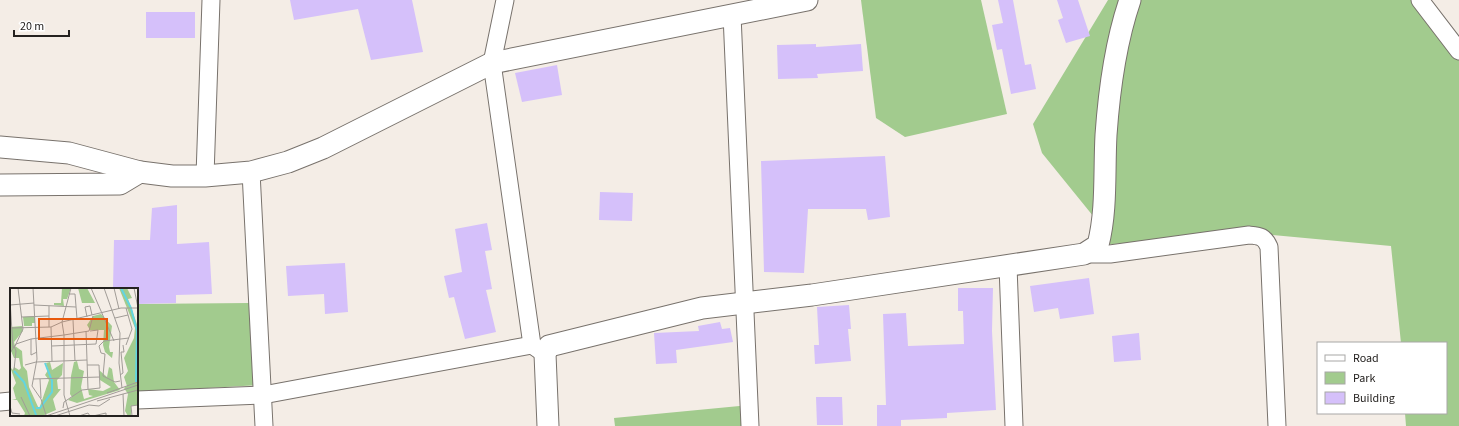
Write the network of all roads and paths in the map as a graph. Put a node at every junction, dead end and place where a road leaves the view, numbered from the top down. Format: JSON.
{"nodes":[{"id":1,"x":211,"y":0,"type":"edge"},
{"id":2,"x":505,"y":0,"type":"edge"},
{"id":3,"x":807,"y":0,"type":"edge"},
{"id":4,"x":1130,"y":0,"type":"edge"},
{"id":5,"x":1420,"y":0,"type":"edge"},
{"id":6,"x":732,"y":15,"type":"junction"},
{"id":7,"x":1459,"y":51,"type":"edge"},
{"id":8,"x":492,"y":63,"type":"junction"},
{"id":9,"x":0,"y":147,"type":"edge"},
{"id":10,"x":140,"y":172,"type":"junction"},
{"id":11,"x":251,"y":172,"type":"junction"},
{"id":12,"x":205,"y":176,"type":"junction"},
{"id":13,"x":0,"y":185,"type":"edge"},
{"id":14,"x":1084,"y":254,"type":"junction"},
{"id":15,"x":1008,"y":266,"type":"junction"},
{"id":16,"x":745,"y":303,"type":"junction"},
{"id":17,"x":539,"y":349,"type":"junction"},
{"id":18,"x":263,"y":395,"type":"junction"},
{"id":19,"x":138,"y":400,"type":"edge"},
{"id":20,"x":10,"y":401,"type":"edge"},
{"id":21,"x":0,"y":402,"type":"edge"},
{"id":22,"x":264,"y":426,"type":"edge"},
{"id":23,"x":548,"y":426,"type":"edge"},
{"id":24,"x":750,"y":426,"type":"edge"},
{"id":25,"x":1014,"y":426,"type":"edge"},
{"id":26,"x":1277,"y":426,"type":"edge"}],
"edges":[{"from":1,"to":12,"type":"street"},
{"from":2,"to":8,"type":"street"},
{"from":3,"to":6,"type":"street"},
{"from":4,"to":14,"type":"street"},
{"from":5,"to":7,"type":"street"},
{"from":6,"to":8,"type":"street"},
{"from":6,"to":16,"type":"street"},
{"from":8,"to":11,"type":"street"},
{"from":8,"to":17,"type":"street"},
{"from":9,"to":10,"type":"street"},
{"from":10,"to":12,"type":"street"},
{"from":10,"to":13,"type":"street"},
{"from":11,"to":12,"type":"street"},
{"from":11,"to":18,"type":"street"},
{"from":14,"to":15,"type":"street"},
{"from":14,"to":26,"type":"street"},
{"from":15,"to":16,"type":"street"},
{"from":15,"to":25,"type":"street"},
{"from":16,"to":17,"type":"street"},
{"from":16,"to":24,"type":"street"},
{"from":17,"to":18,"type":"street"},
{"from":17,"to":23,"type":"street"},
{"from":18,"to":19,"type":"street"},
{"from":18,"to":22,"type":"street"},
{"from":20,"to":21,"type":"street"}]}
